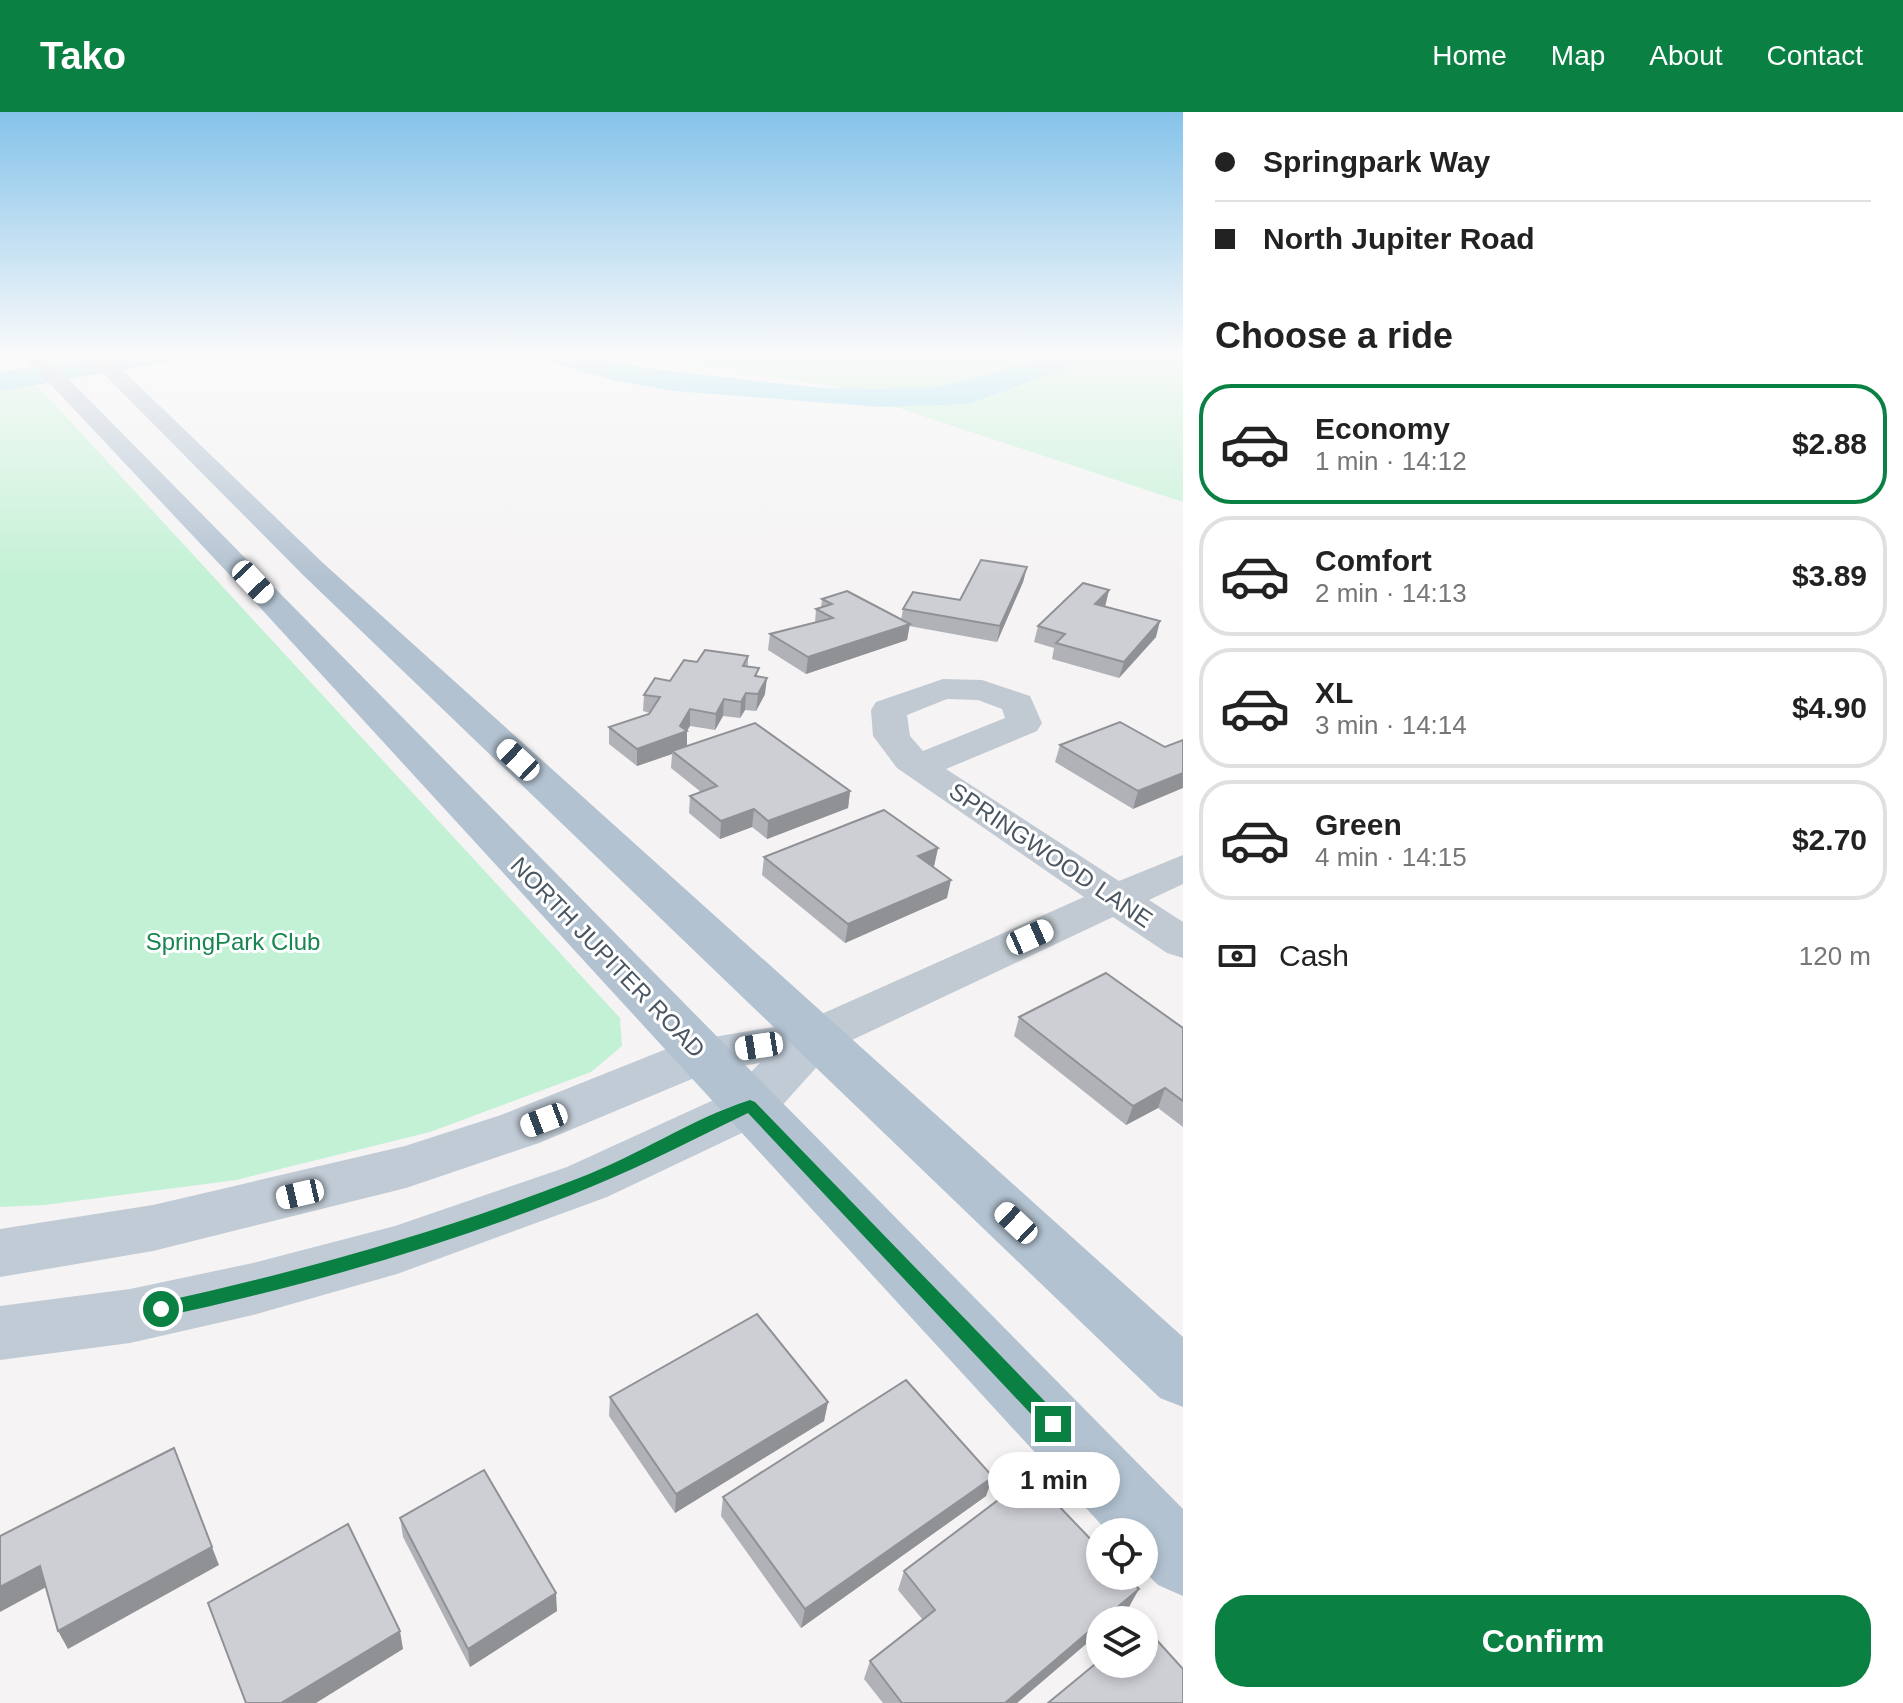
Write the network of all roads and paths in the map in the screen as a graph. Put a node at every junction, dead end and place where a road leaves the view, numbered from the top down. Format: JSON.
{"nodes":[{"id":1,"x":106,"y":429,"type":"edge"},
{"id":2,"x":172,"y":429,"type":"edge"},
{"id":3,"x":313,"y":569,"type":"junction"},
{"id":4,"x":253,"y":582,"type":"junction"},
{"id":5,"x":918,"y":767,"type":"dead end"},
{"id":6,"x":1183,"y":868,"type":"edge"},
{"id":7,"x":1115,"y":899,"type":"junction"},
{"id":8,"x":1183,"y":943,"type":"edge"},
{"id":9,"x":815,"y":1037,"type":"junction"},
{"id":10,"x":702,"y":1055,"type":"junction"},
{"id":11,"x":750,"y":1106,"type":"junction"},
{"id":12,"x":0,"y":1253,"type":"edge"},
{"id":13,"x":0,"y":1333,"type":"edge"},
{"id":14,"x":1183,"y":1378,"type":"edge"},
{"id":15,"x":1183,"y":1560,"type":"edge"}],
"edges":[{"from":1,"to":4,"type":"main road","name":"NORTH JUPITER ROAD"},
{"from":2,"to":3,"type":"main road"},
{"from":3,"to":4,"type":"main road"},
{"from":3,"to":9,"type":"main road"},
{"from":4,"to":10,"type":"main road","name":"NORTH JUPITER ROAD"},
{"from":5,"to":7,"type":"street","name":"SPRINGWOOD LANE"},
{"from":6,"to":7,"type":"street"},
{"from":7,"to":8,"type":"street","name":"SPRINGWOOD LANE"},
{"from":7,"to":9,"type":"street"},
{"from":9,"to":10,"type":"street"},
{"from":9,"to":11,"type":"street"},
{"from":9,"to":14,"type":"main road"},
{"from":10,"to":11,"type":"main road","name":"NORTH JUPITER ROAD"},
{"from":10,"to":12,"type":"street"},
{"from":11,"to":13,"type":"street"},
{"from":11,"to":15,"type":"main road","name":"NORTH JUPITER ROAD"}]}
